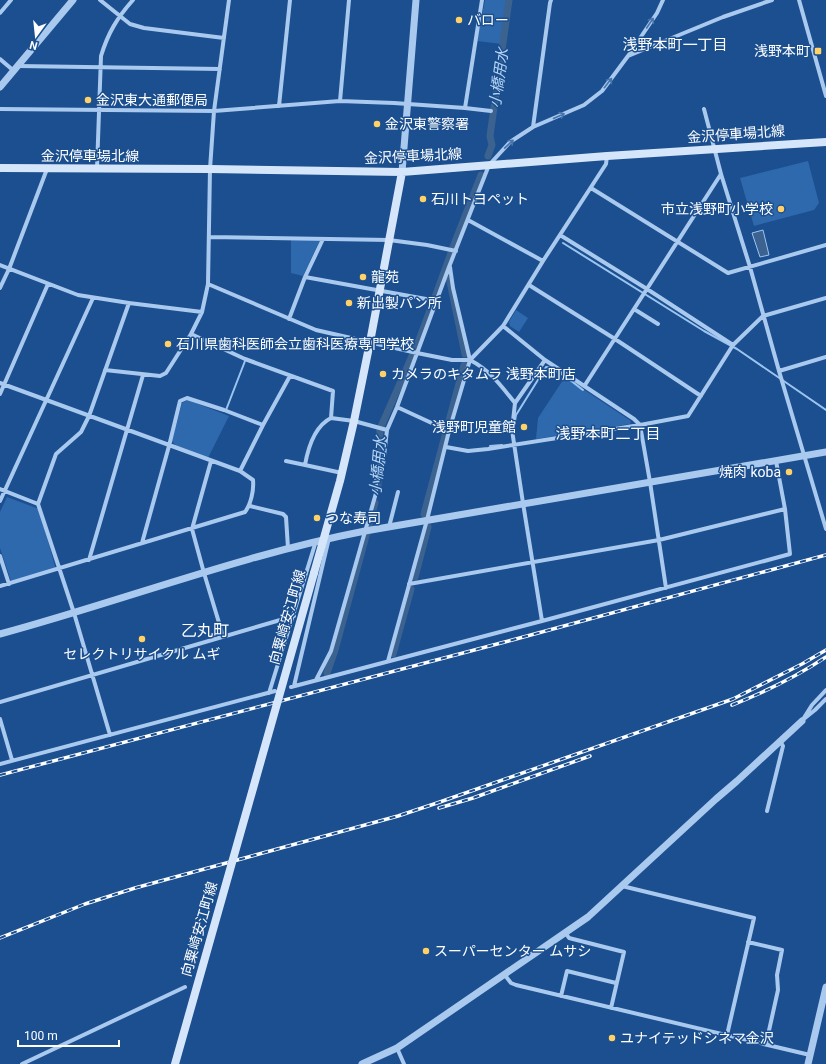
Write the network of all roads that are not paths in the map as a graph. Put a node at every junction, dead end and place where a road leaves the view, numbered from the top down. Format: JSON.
{"nodes":[{"id":1,"x":11,"y":0,"type":"edge"},
{"id":2,"x":73,"y":0,"type":"edge"},
{"id":3,"x":100,"y":0,"type":"edge"},
{"id":4,"x":133,"y":0,"type":"edge"},
{"id":5,"x":229,"y":0,"type":"edge"},
{"id":6,"x":290,"y":0,"type":"edge"},
{"id":7,"x":349,"y":0,"type":"edge"},
{"id":8,"x":416,"y":0,"type":"edge"},
{"id":9,"x":482,"y":0,"type":"edge"},
{"id":10,"x":551,"y":0,"type":"edge"},
{"id":11,"x":663,"y":0,"type":"edge"},
{"id":12,"x":772,"y":0,"type":"edge"},
{"id":13,"x":798,"y":0,"type":"edge"},
{"id":14,"x":0,"y":13,"type":"edge"},
{"id":15,"x":119,"y":15,"type":"junction"},
{"id":16,"x":224,"y":38,"type":"junction"},
{"id":17,"x":628,"y":56,"type":"junction"},
{"id":18,"x":0,"y":59,"type":"edge"},
{"id":19,"x":100,"y":67,"type":"junction"},
{"id":20,"x":16,"y":69,"type":"junction"},
{"id":21,"x":220,"y":69,"type":"junction"},
{"id":22,"x":0,"y":87,"type":"edge"},
{"id":23,"x":826,"y":96,"type":"edge"},
{"id":24,"x":340,"y":101,"type":"junction"},
{"id":25,"x":409,"y":104,"type":"junction"},
{"id":26,"x":279,"y":106,"type":"junction"},
{"id":27,"x":465,"y":108,"type":"junction"},
{"id":28,"x":0,"y":109,"type":"edge"},
{"id":29,"x":704,"y":109,"type":"dead end"},
{"id":30,"x":98,"y":110,"type":"junction"},
{"id":31,"x":214,"y":111,"type":"junction"},
{"id":32,"x":490,"y":111,"type":"dead end"},
{"id":33,"x":533,"y":127,"type":"junction"},
{"id":34,"x":826,"y":142,"type":"edge"},
{"id":35,"x":715,"y":149,"type":"junction"},
{"id":36,"x":606,"y":156,"type":"junction"},
{"id":37,"x":489,"y":165,"type":"junction"},
{"id":38,"x":0,"y":168,"type":"edge"},
{"id":39,"x":47,"y":168,"type":"junction"},
{"id":40,"x":97,"y":168,"type":"junction"},
{"id":41,"x":210,"y":169,"type":"junction"},
{"id":42,"x":402,"y":172,"type":"junction"},
{"id":43,"x":721,"y":174,"type":"junction"},
{"id":44,"x":591,"y":188,"type":"junction"},
{"id":45,"x":468,"y":220,"type":"junction"},
{"id":46,"x":560,"y":235,"type":"junction"},
{"id":47,"x":210,"y":237,"type":"junction"},
{"id":48,"x":323,"y":239,"type":"junction"},
{"id":49,"x":389,"y":240,"type":"junction"},
{"id":50,"x":678,"y":241,"type":"junction"},
{"id":51,"x":826,"y":245,"type":"edge"},
{"id":52,"x":456,"y":252,"type":"junction"},
{"id":53,"x":543,"y":261,"type":"junction"},
{"id":54,"x":0,"y":265,"type":"edge"},
{"id":55,"x":450,"y":267,"type":"junction"},
{"id":56,"x":750,"y":267,"type":"junction"},
{"id":57,"x":9,"y":269,"type":"junction"},
{"id":58,"x":304,"y":277,"type":"junction"},
{"id":59,"x":48,"y":284,"type":"junction"},
{"id":60,"x":208,"y":284,"type":"junction"},
{"id":61,"x":529,"y":284,"type":"junction"},
{"id":62,"x":0,"y":288,"type":"edge"},
{"id":63,"x":647,"y":289,"type":"junction"},
{"id":64,"x":380,"y":290,"type":"junction"},
{"id":65,"x":93,"y":298,"type":"junction"},
{"id":66,"x":826,"y":298,"type":"edge"},
{"id":67,"x":437,"y":301,"type":"junction"},
{"id":68,"x":129,"y":303,"type":"junction"},
{"id":69,"x":634,"y":309,"type":"junction"},
{"id":70,"x":202,"y":312,"type":"junction"},
{"id":71,"x":763,"y":316,"type":"junction"},
{"id":72,"x":289,"y":319,"type":"junction"},
{"id":73,"x":658,"y":324,"type":"dead end"},
{"id":74,"x":504,"y":326,"type":"junction"},
{"id":75,"x":190,"y":334,"type":"junction"},
{"id":76,"x":615,"y":339,"type":"junction"},
{"id":77,"x":370,"y":342,"type":"junction"},
{"id":78,"x":733,"y":346,"type":"junction"},
{"id":79,"x":417,"y":353,"type":"junction"},
{"id":80,"x":826,"y":357,"type":"edge"},
{"id":81,"x":470,"y":360,"type":"junction"},
{"id":82,"x":545,"y":360,"type":"junction"},
{"id":83,"x":105,"y":370,"type":"junction"},
{"id":84,"x":778,"y":371,"type":"junction"},
{"id":85,"x":143,"y":375,"type":"junction"},
{"id":86,"x":290,"y":376,"type":"junction"},
{"id":87,"x":2,"y":384,"type":"edge"},
{"id":88,"x":585,"y":385,"type":"junction"},
{"id":89,"x":0,"y":394,"type":"edge"},
{"id":90,"x":701,"y":396,"type":"junction"},
{"id":91,"x":47,"y":401,"type":"junction"},
{"id":92,"x":515,"y":404,"type":"junction"},
{"id":93,"x":397,"y":407,"type":"junction"},
{"id":94,"x":89,"y":416,"type":"junction"},
{"id":95,"x":332,"y":418,"type":"junction"},
{"id":96,"x":354,"y":421,"type":"junction"},
{"id":97,"x":263,"y":425,"type":"junction"},
{"id":98,"x":640,"y":425,"type":"junction"},
{"id":99,"x":127,"y":430,"type":"junction"},
{"id":100,"x":386,"y":430,"type":"junction"},
{"id":101,"x":449,"y":431,"type":"junction"},
{"id":102,"x":514,"y":444,"type":"junction"},
{"id":103,"x":169,"y":446,"type":"junction"},
{"id":104,"x":446,"y":447,"type":"junction"},
{"id":105,"x":826,"y":452,"type":"edge"},
{"id":106,"x":804,"y":456,"type":"junction"},
{"id":107,"x":210,"y":461,"type":"junction"},
{"id":108,"x":286,"y":461,"type":"dead end"},
{"id":109,"x":776,"y":461,"type":"junction"},
{"id":110,"x":305,"y":465,"type":"junction"},
{"id":111,"x":240,"y":472,"type":"junction"},
{"id":112,"x":342,"y":473,"type":"junction"},
{"id":113,"x":650,"y":482,"type":"junction"},
{"id":114,"x":2,"y":490,"type":"edge"},
{"id":115,"x":398,"y":492,"type":"dead end"},
{"id":116,"x":0,"y":501,"type":"edge"},
{"id":117,"x":38,"y":504,"type":"junction"},
{"id":118,"x":523,"y":504,"type":"junction"},
{"id":119,"x":250,"y":506,"type":"junction"},
{"id":120,"x":784,"y":510,"type":"junction"},
{"id":121,"x":428,"y":520,"type":"junction"},
{"id":122,"x":389,"y":527,"type":"junction"},
{"id":123,"x":192,"y":529,"type":"junction"},
{"id":124,"x":826,"y":529,"type":"edge"},
{"id":125,"x":365,"y":531,"type":"junction"},
{"id":126,"x":323,"y":539,"type":"junction"},
{"id":127,"x":659,"y":540,"type":"junction"},
{"id":128,"x":142,"y":543,"type":"junction"},
{"id":129,"x":288,"y":548,"type":"junction"},
{"id":130,"x":0,"y":556,"type":"edge"},
{"id":131,"x":89,"y":560,"type":"junction"},
{"id":132,"x":534,"y":562,"type":"junction"},
{"id":133,"x":60,"y":569,"type":"junction"},
{"id":134,"x":204,"y":573,"type":"junction"},
{"id":135,"x":9,"y":584,"type":"junction"},
{"id":136,"x":409,"y":584,"type":"junction"},
{"id":137,"x":0,"y":586,"type":"edge"},
{"id":138,"x":666,"y":588,"type":"junction"},
{"id":139,"x":74,"y":613,"type":"junction"},
{"id":140,"x":294,"y":616,"type":"junction"},
{"id":141,"x":542,"y":621,"type":"junction"},
{"id":142,"x":0,"y":634,"type":"edge"},
{"id":143,"x":223,"y":636,"type":"junction"},
{"id":144,"x":388,"y":661,"type":"junction"},
{"id":145,"x":92,"y":674,"type":"junction"},
{"id":146,"x":316,"y":680,"type":"junction"},
{"id":147,"x":826,"y":690,"type":"edge"},
{"id":148,"x":275,"y":691,"type":"dead end"},
{"id":149,"x":269,"y":693,"type":"junction"},
{"id":150,"x":826,"y":699,"type":"edge"},
{"id":151,"x":0,"y":702,"type":"edge"},
{"id":152,"x":0,"y":719,"type":"edge"},
{"id":153,"x":802,"y":721,"type":"junction"},
{"id":154,"x":110,"y":735,"type":"junction"},
{"id":155,"x":780,"y":741,"type":"junction"},
{"id":156,"x":12,"y":760,"type":"junction"},
{"id":157,"x":0,"y":764,"type":"edge"},
{"id":158,"x":768,"y":811,"type":"dead end"},
{"id":159,"x":622,"y":886,"type":"junction"},
{"id":160,"x":564,"y":932,"type":"junction"},
{"id":161,"x":748,"y":942,"type":"junction"},
{"id":162,"x":504,"y":974,"type":"junction"},
{"id":163,"x":616,"y":983,"type":"junction"},
{"id":164,"x":185,"y":987,"type":"dead end"},
{"id":165,"x":826,"y":987,"type":"edge"},
{"id":166,"x":561,"y":996,"type":"junction"},
{"id":167,"x":610,"y":1008,"type":"junction"},
{"id":168,"x":727,"y":1035,"type":"junction"},
{"id":169,"x":766,"y":1044,"type":"junction"},
{"id":170,"x":397,"y":1048,"type":"junction"},
{"id":171,"x":810,"y":1055,"type":"junction"},
{"id":172,"x":22,"y":1064,"type":"edge"},
{"id":173,"x":174,"y":1064,"type":"edge"},
{"id":174,"x":362,"y":1064,"type":"edge"},
{"id":175,"x":404,"y":1064,"type":"edge"},
{"id":176,"x":808,"y":1064,"type":"edge"}],
"edges":[{"from":1,"to":14,"type":"street"},
{"from":2,"to":20,"type":"street"},
{"from":3,"to":15,"type":"street"},
{"from":4,"to":15,"type":"street"},
{"from":5,"to":16,"type":"street"},
{"from":6,"to":26,"type":"street"},
{"from":7,"to":24,"type":"street"},
{"from":8,"to":25,"type":"street"},
{"from":9,"to":27,"type":"street"},
{"from":10,"to":33,"type":"street"},
{"from":17,"to":11,"type":"street","one_way":true},
{"from":12,"to":17,"type":"street"},
{"from":13,"to":23,"type":"street"},
{"from":15,"to":16,"type":"street"},
{"from":15,"to":19,"type":"street"},
{"from":16,"to":21,"type":"street"},
{"from":33,"to":17,"type":"street","one_way":true},
{"from":18,"to":20,"type":"street"},
{"from":19,"to":20,"type":"street"},
{"from":19,"to":21,"type":"street"},
{"from":19,"to":30,"type":"street"},
{"from":20,"to":22,"type":"street"},
{"from":21,"to":31,"type":"street"},
{"from":24,"to":25,"type":"street"},
{"from":24,"to":26,"type":"street"},
{"from":25,"to":27,"type":"street"},
{"from":25,"to":42,"type":"street"},
{"from":26,"to":31,"type":"street"},
{"from":27,"to":32,"type":"street"},
{"from":28,"to":30,"type":"street"},
{"from":29,"to":35,"type":"street"},
{"from":30,"to":31,"type":"street"},
{"from":30,"to":40,"type":"street"},
{"from":31,"to":41,"type":"street"},
{"from":37,"to":33,"type":"street","one_way":true},
{"from":34,"to":35,"type":"main road","name":"金沢停車場北線"},
{"from":35,"to":36,"type":"main road","name":"金沢停車場北線"},
{"from":35,"to":43,"type":"street"},
{"from":36,"to":37,"type":"main road","name":"金沢停車場北線"},
{"from":36,"to":44,"type":"street"},
{"from":37,"to":42,"type":"main road","name":"金沢停車場北線"},
{"from":37,"to":45,"type":"street"},
{"from":38,"to":39,"type":"main road","name":"金沢停車場北線"},
{"from":39,"to":40,"type":"main road","name":"金沢停車場北線"},
{"from":39,"to":57,"type":"street"},
{"from":40,"to":41,"type":"main road","name":"金沢停車場北線"},
{"from":41,"to":42,"type":"main road","name":"金沢停車場北線"},
{"from":41,"to":47,"type":"street"},
{"from":42,"to":49,"type":"main road","name":"向粟崎安江町線"},
{"from":43,"to":50,"type":"street"},
{"from":43,"to":56,"type":"street"},
{"from":44,"to":46,"type":"street"},
{"from":44,"to":50,"type":"street"},
{"from":45,"to":52,"type":"street"},
{"from":45,"to":53,"type":"street"},
{"from":46,"to":53,"type":"street"},
{"from":46,"to":63,"type":"street"},
{"from":47,"to":48,"type":"street"},
{"from":47,"to":60,"type":"street"},
{"from":48,"to":49,"type":"street"},
{"from":48,"to":58,"type":"street"},
{"from":49,"to":52,"type":"street"},
{"from":49,"to":64,"type":"main road","name":"向粟崎安江町線"},
{"from":50,"to":56,"type":"street"},
{"from":50,"to":63,"type":"street"},
{"from":51,"to":56,"type":"street"},
{"from":52,"to":55,"type":"street"},
{"from":53,"to":61,"type":"street"},
{"from":54,"to":57,"type":"street"},
{"from":55,"to":67,"type":"street"},
{"from":55,"to":81,"type":"street"},
{"from":56,"to":71,"type":"street"},
{"from":57,"to":59,"type":"street"},
{"from":57,"to":62,"type":"street"},
{"from":58,"to":64,"type":"street"},
{"from":58,"to":72,"type":"street"},
{"from":59,"to":65,"type":"street"},
{"from":59,"to":87,"type":"street"},
{"from":60,"to":70,"type":"street"},
{"from":60,"to":72,"type":"street"},
{"from":61,"to":74,"type":"street"},
{"from":61,"to":76,"type":"street"},
{"from":63,"to":69,"type":"street"},
{"from":63,"to":78,"type":"street"},
{"from":64,"to":67,"type":"street"},
{"from":64,"to":77,"type":"main road","name":"向粟崎安江町線"},
{"from":65,"to":68,"type":"street"},
{"from":65,"to":91,"type":"street"},
{"from":66,"to":71,"type":"street"},
{"from":67,"to":79,"type":"street"},
{"from":68,"to":70,"type":"street"},
{"from":68,"to":83,"type":"street"},
{"from":69,"to":73,"type":"street"},
{"from":69,"to":76,"type":"street"},
{"from":70,"to":75,"type":"street"},
{"from":71,"to":78,"type":"street"},
{"from":71,"to":84,"type":"street"},
{"from":72,"to":77,"type":"street"},
{"from":74,"to":81,"type":"street"},
{"from":74,"to":82,"type":"street"},
{"from":75,"to":85,"type":"street"},
{"from":75,"to":86,"type":"street"},
{"from":76,"to":88,"type":"street"},
{"from":76,"to":90,"type":"street"},
{"from":77,"to":79,"type":"street"},
{"from":77,"to":96,"type":"main road","name":"向粟崎安江町線"},
{"from":78,"to":90,"type":"street"},
{"from":79,"to":81,"type":"street"},
{"from":79,"to":93,"type":"street"},
{"from":80,"to":84,"type":"street"},
{"from":81,"to":92,"type":"street"},
{"from":81,"to":101,"type":"street"},
{"from":82,"to":88,"type":"street"},
{"from":82,"to":92,"type":"street"},
{"from":83,"to":85,"type":"street"},
{"from":83,"to":94,"type":"street"},
{"from":84,"to":106,"type":"street"},
{"from":85,"to":99,"type":"street"},
{"from":86,"to":95,"type":"street"},
{"from":86,"to":97,"type":"street"},
{"from":87,"to":89,"type":"street"},
{"from":87,"to":91,"type":"street"},
{"from":88,"to":98,"type":"street"},
{"from":90,"to":98,"type":"street"},
{"from":91,"to":94,"type":"street"},
{"from":91,"to":114,"type":"street"},
{"from":92,"to":102,"type":"street"},
{"from":93,"to":100,"type":"street"},
{"from":93,"to":101,"type":"street"},
{"from":94,"to":99,"type":"street"},
{"from":94,"to":117,"type":"street"},
{"from":95,"to":96,"type":"street"},
{"from":95,"to":110,"type":"street"},
{"from":96,"to":100,"type":"street"},
{"from":96,"to":112,"type":"main road","name":"向粟崎安江町線"},
{"from":97,"to":103,"type":"street"},
{"from":97,"to":111,"type":"street"},
{"from":98,"to":102,"type":"street"},
{"from":98,"to":113,"type":"street"},
{"from":99,"to":103,"type":"street"},
{"from":99,"to":131,"type":"street"},
{"from":100,"to":125,"type":"street"},
{"from":101,"to":104,"type":"street"},
{"from":102,"to":104,"type":"street"},
{"from":102,"to":118,"type":"street"},
{"from":103,"to":107,"type":"street"},
{"from":103,"to":128,"type":"street"},
{"from":104,"to":121,"type":"street"},
{"from":105,"to":106,"type":"street"},
{"from":106,"to":109,"type":"street"},
{"from":106,"to":124,"type":"street"},
{"from":107,"to":111,"type":"street"},
{"from":107,"to":123,"type":"street"},
{"from":108,"to":110,"type":"street"},
{"from":109,"to":113,"type":"street"},
{"from":109,"to":120,"type":"street"},
{"from":110,"to":112,"type":"street"},
{"from":111,"to":119,"type":"street"},
{"from":112,"to":126,"type":"main road","name":"向粟崎安江町線"},
{"from":113,"to":118,"type":"street"},
{"from":113,"to":127,"type":"street"},
{"from":114,"to":116,"type":"street"},
{"from":114,"to":117,"type":"street"},
{"from":115,"to":122,"type":"street"},
{"from":117,"to":133,"type":"street"},
{"from":118,"to":121,"type":"street"},
{"from":118,"to":132,"type":"street"},
{"from":119,"to":123,"type":"street"},
{"from":119,"to":129,"type":"street"},
{"from":120,"to":127,"type":"street"},
{"from":120,"to":138,"type":"street"},
{"from":121,"to":122,"type":"street"},
{"from":121,"to":136,"type":"street"},
{"from":122,"to":125,"type":"street"},
{"from":123,"to":128,"type":"street"},
{"from":123,"to":134,"type":"street"},
{"from":125,"to":126,"type":"street"},
{"from":125,"to":146,"type":"street"},
{"from":126,"to":129,"type":"street"},
{"from":126,"to":140,"type":"street"},
{"from":126,"to":146,"type":"street"},
{"from":126,"to":173,"type":"main road","name":"向粟崎安江町線","bridge":true},
{"from":127,"to":132,"type":"street"},
{"from":127,"to":138,"type":"street"},
{"from":128,"to":131,"type":"street"},
{"from":129,"to":134,"type":"street"},
{"from":130,"to":135,"type":"street"},
{"from":131,"to":133,"type":"street"},
{"from":132,"to":136,"type":"street"},
{"from":132,"to":141,"type":"street"},
{"from":133,"to":135,"type":"street"},
{"from":133,"to":139,"type":"street"},
{"from":134,"to":139,"type":"street"},
{"from":134,"to":143,"type":"street"},
{"from":135,"to":137,"type":"street"},
{"from":136,"to":144,"type":"street"},
{"from":138,"to":141,"type":"street"},
{"from":139,"to":142,"type":"street"},
{"from":139,"to":145,"type":"street"},
{"from":140,"to":143,"type":"street"},
{"from":140,"to":149,"type":"street"},
{"from":141,"to":144,"type":"street"},
{"from":143,"to":145,"type":"street"},
{"from":144,"to":146,"type":"street"},
{"from":145,"to":151,"type":"street"},
{"from":145,"to":154,"type":"street"},
{"from":147,"to":153,"type":"street"},
{"from":148,"to":149,"type":"street"},
{"from":149,"to":154,"type":"street"},
{"from":150,"to":153,"type":"street"},
{"from":152,"to":156,"type":"street"},
{"from":153,"to":155,"type":"street"},
{"from":154,"to":156,"type":"street"},
{"from":155,"to":158,"type":"street"},
{"from":155,"to":159,"type":"street"},
{"from":156,"to":157,"type":"street"},
{"from":159,"to":160,"type":"street"},
{"from":159,"to":161,"type":"street"},
{"from":160,"to":162,"type":"street"},
{"from":160,"to":163,"type":"street"},
{"from":161,"to":168,"type":"street"},
{"from":161,"to":169,"type":"street"},
{"from":162,"to":166,"type":"street"},
{"from":162,"to":170,"type":"street"},
{"from":163,"to":166,"type":"street"},
{"from":163,"to":167,"type":"street"},
{"from":164,"to":172,"type":"street"},
{"from":165,"to":171,"type":"street"},
{"from":166,"to":167,"type":"street"},
{"from":167,"to":168,"type":"street"},
{"from":168,"to":169,"type":"street"},
{"from":169,"to":171,"type":"street"},
{"from":170,"to":174,"type":"street"},
{"from":170,"to":175,"type":"street"},
{"from":171,"to":176,"type":"street"}]}
